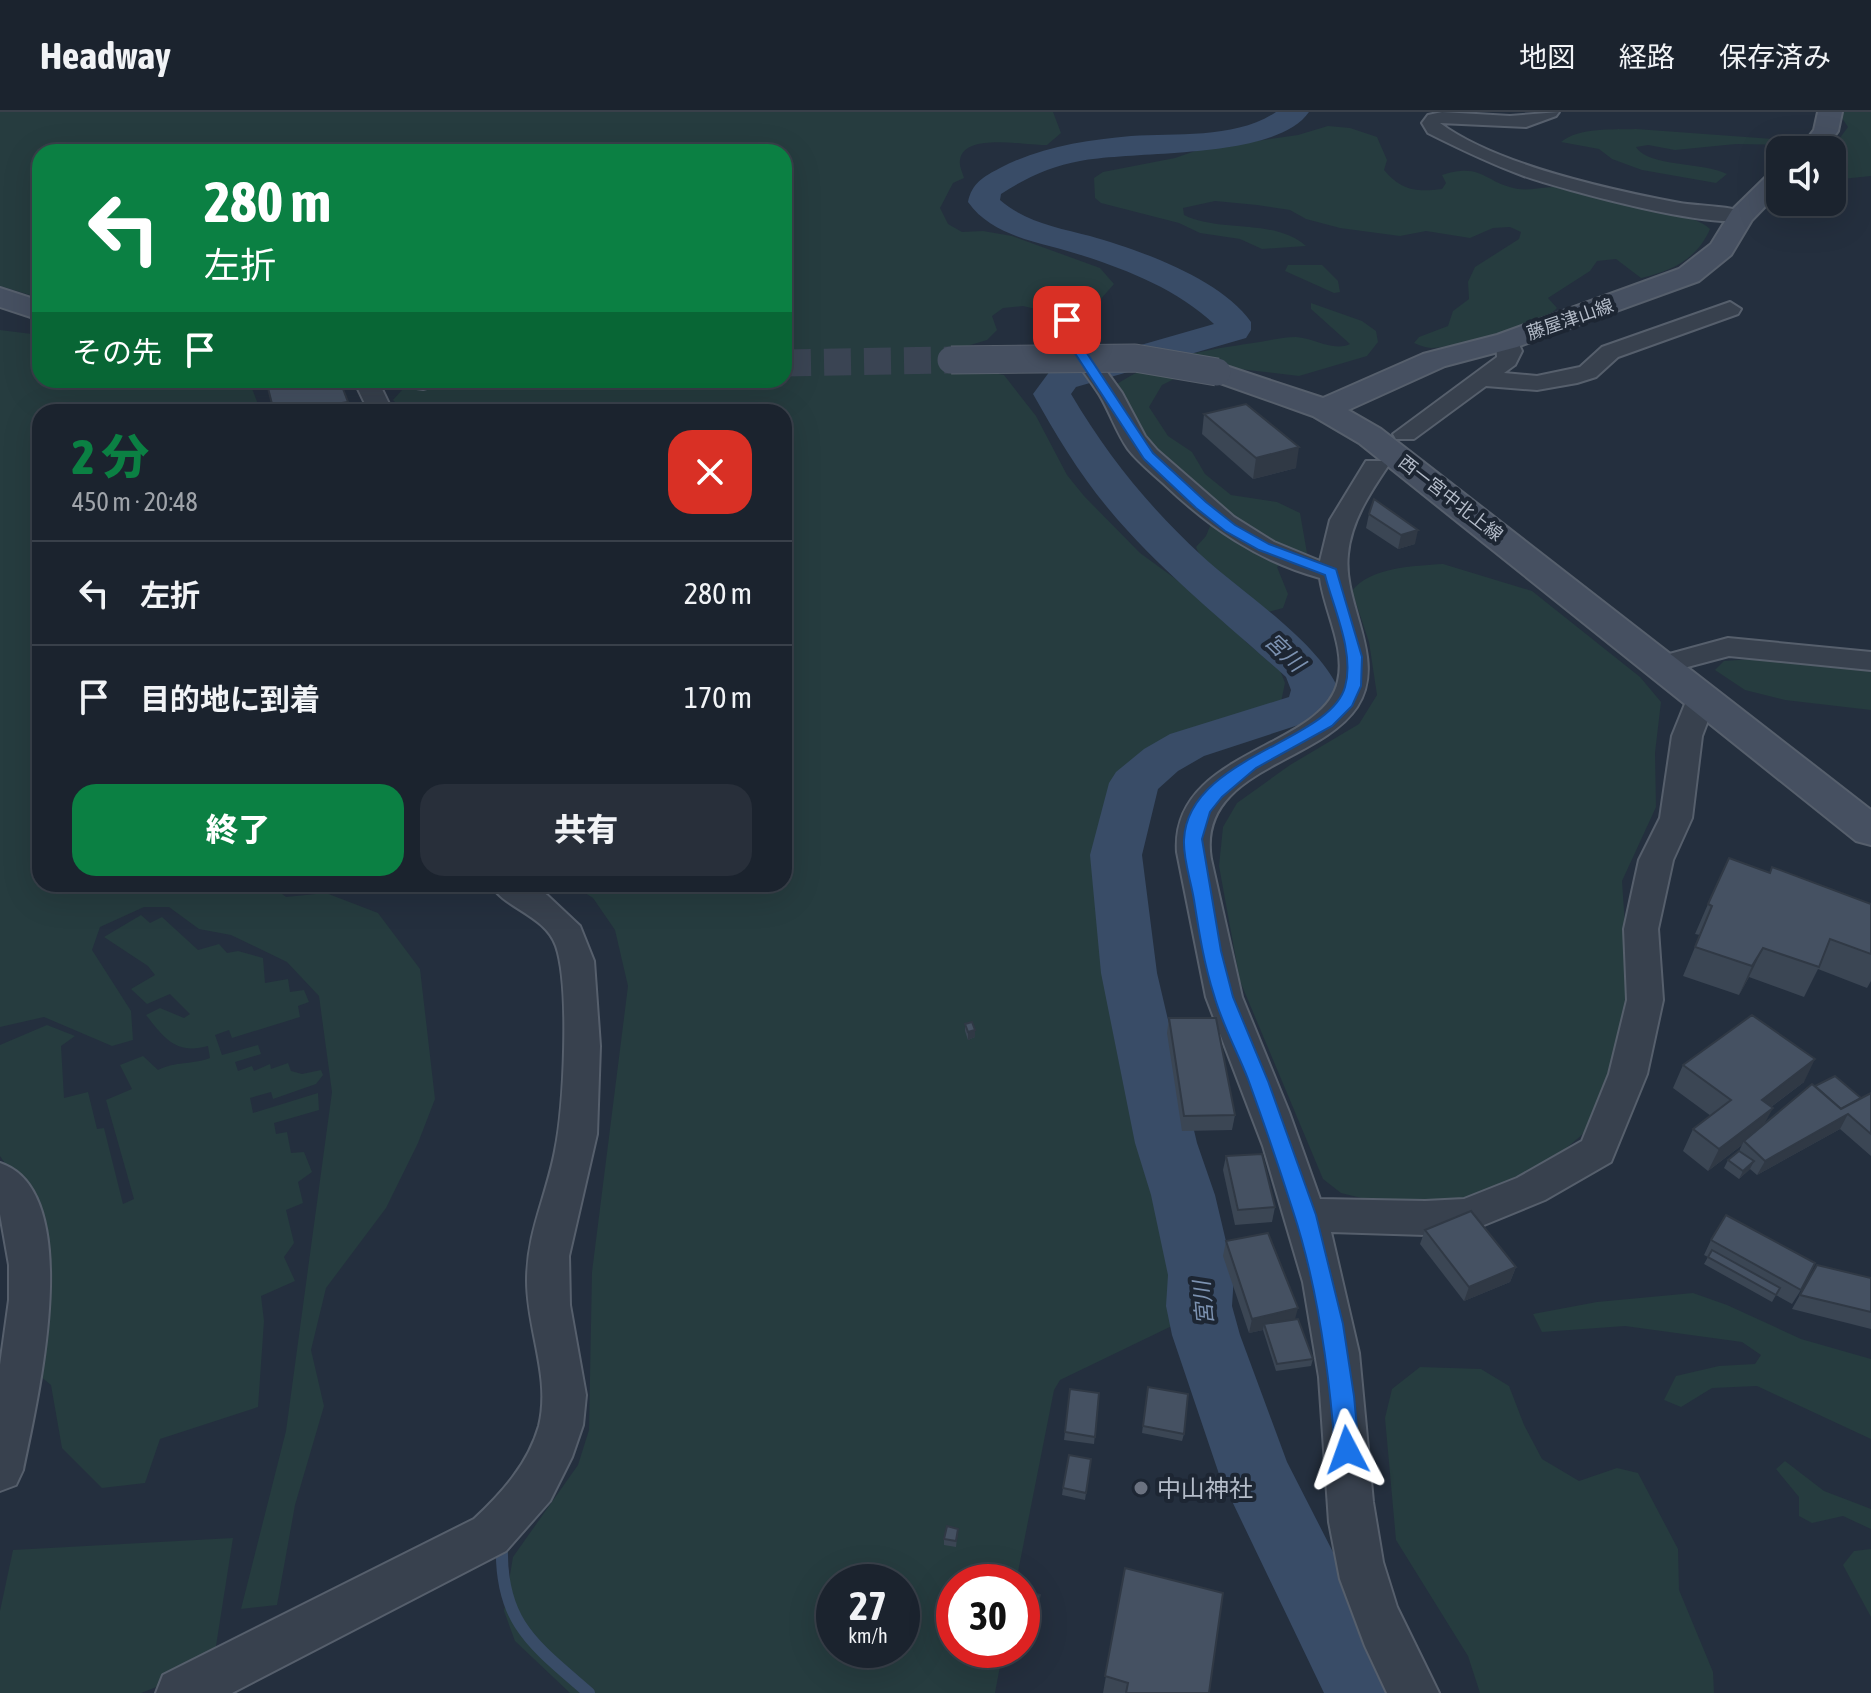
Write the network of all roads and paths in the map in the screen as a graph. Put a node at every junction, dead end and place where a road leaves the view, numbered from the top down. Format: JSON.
{"nodes":[{"id":1,"x":1550,"y":112,"type":"edge"},
{"id":2,"x":1830,"y":112,"type":"edge"},
{"id":3,"x":1822,"y":136,"type":"edge"},
{"id":4,"x":1766,"y":191,"type":"edge"},
{"id":5,"x":1741,"y":216,"type":"junction"},
{"id":6,"x":0,"y":297,"type":"edge"},
{"id":7,"x":32,"y":308,"type":"edge"},
{"id":8,"x":1730,"y":309,"type":"dead end"},
{"id":9,"x":1067,"y":320,"type":"dead end"},
{"id":10,"x":1507,"y":341,"type":"junction"},
{"id":11,"x":951,"y":360,"type":"tunnel mouth"},
{"id":12,"x":1484,"y":379,"type":"junction"},
{"id":13,"x":1324,"y":409,"type":"junction"},
{"id":14,"x":1405,"y":434,"type":"dead end"},
{"id":15,"x":1375,"y":466,"type":"dead end"},
{"id":16,"x":1331,"y":572,"type":"junction"},
{"id":17,"x":1871,"y":661,"type":"edge"},
{"id":18,"x":1661,"y":665,"type":"junction"},
{"id":19,"x":1708,"y":702,"type":"junction"},
{"id":20,"x":1871,"y":831,"type":"edge"},
{"id":21,"x":519,"y":892,"type":"edge"},
{"id":22,"x":0,"y":1179,"type":"edge"},
{"id":23,"x":1305,"y":1215,"type":"junction"},
{"id":24,"x":0,"y":1470,"type":"edge"},
{"id":25,"x":181,"y":1693,"type":"edge"},
{"id":26,"x":1414,"y":1693,"type":"edge"}],
"edges":[{"from":1,"to":5,"type":"street"},
{"from":2,"to":3,"type":"main road"},
{"from":4,"to":5,"type":"main road","name":"藤屋津山線"},
{"from":5,"to":10,"type":"main road","name":"藤屋津山線"},
{"from":6,"to":7,"type":"main road"},
{"from":8,"to":12,"type":"street"},
{"from":9,"to":16,"type":"street"},
{"from":10,"to":12,"type":"street"},
{"from":10,"to":13,"type":"main road","name":"藤屋津山線"},
{"from":11,"to":13,"type":"main road","name":"西一宮中北上線","bridge":true},
{"from":12,"to":14,"type":"street"},
{"from":13,"to":18,"type":"main road","name":"西一宮中北上線"},
{"from":15,"to":16,"type":"street"},
{"from":16,"to":23,"type":"street"},
{"from":17,"to":18,"type":"street"},
{"from":18,"to":19,"type":"main road","name":"西一宮中北上線"},
{"from":19,"to":20,"type":"main road","name":"西一宮中北上線"},
{"from":19,"to":23,"type":"street"},
{"from":21,"to":25,"type":"street"},
{"from":22,"to":24,"type":"street"},
{"from":23,"to":26,"type":"street"}]}
